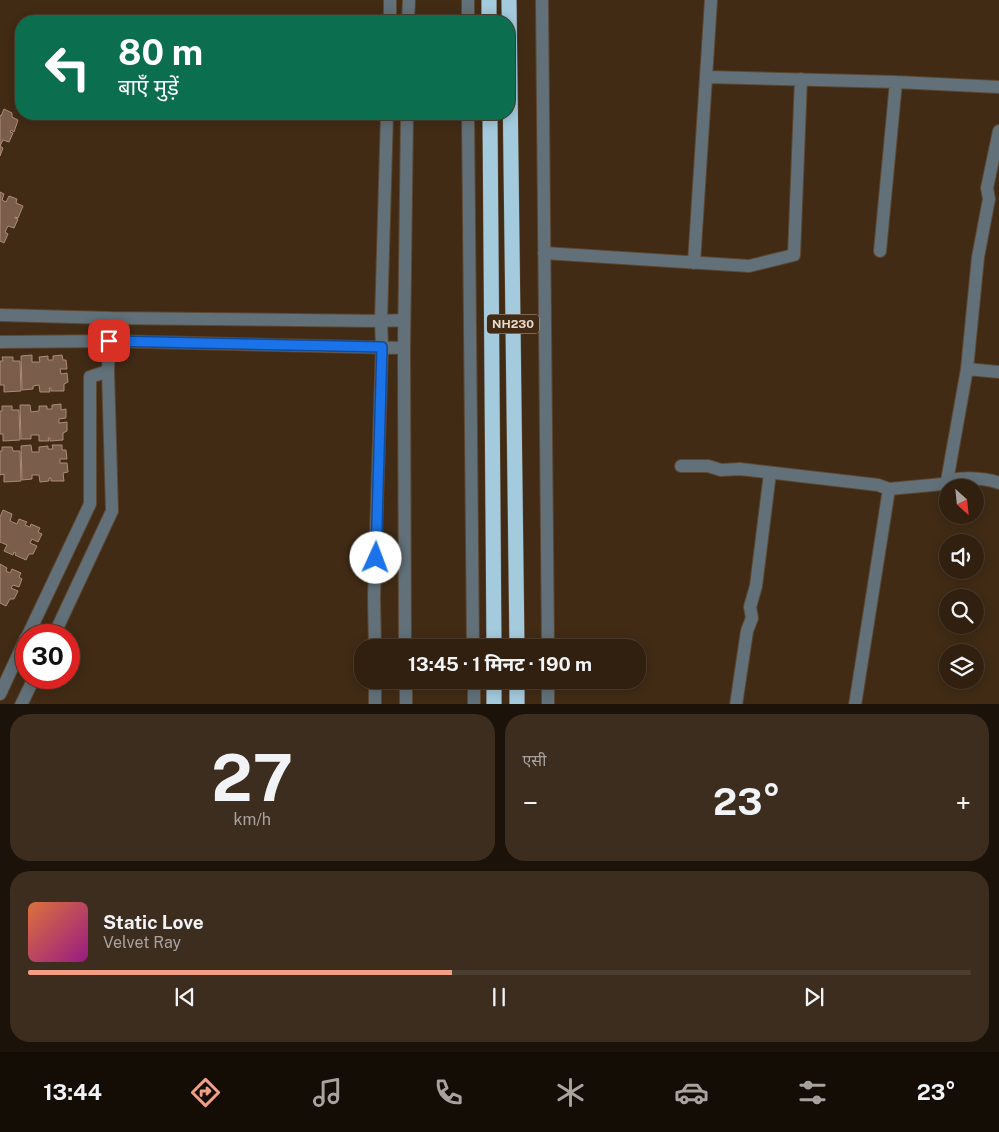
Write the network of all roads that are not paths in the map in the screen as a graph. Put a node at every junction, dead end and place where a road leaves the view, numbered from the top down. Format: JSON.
{"nodes":[{"id":1,"x":390,"y":0,"type":"edge"},
{"id":2,"x":409,"y":0,"type":"edge"},
{"id":3,"x":468,"y":0,"type":"edge"},
{"id":4,"x":489,"y":0,"type":"edge"},
{"id":5,"x":509,"y":0,"type":"edge"},
{"id":6,"x":542,"y":0,"type":"edge"},
{"id":7,"x":711,"y":0,"type":"edge"},
{"id":8,"x":390,"y":15,"type":"edge"},
{"id":9,"x":408,"y":15,"type":"edge"},
{"id":10,"x":468,"y":15,"type":"edge"},
{"id":11,"x":489,"y":15,"type":"edge"},
{"id":12,"x":509,"y":15,"type":"edge"},
{"id":13,"x":707,"y":77,"type":"junction"},
{"id":14,"x":801,"y":79,"type":"junction"},
{"id":15,"x":896,"y":82,"type":"junction"},
{"id":16,"x":999,"y":87,"type":"edge"},
{"id":17,"x":387,"y":120,"type":"edge"},
{"id":18,"x":407,"y":120,"type":"edge"},
{"id":19,"x":468,"y":120,"type":"edge"},
{"id":20,"x":490,"y":120,"type":"edge"},
{"id":21,"x":510,"y":120,"type":"edge"},
{"id":22,"x":999,"y":131,"type":"edge"},
{"id":23,"x":880,"y":250,"type":"dead end"},
{"id":24,"x":544,"y":253,"type":"junction"},
{"id":25,"x":694,"y":263,"type":"junction"},
{"id":26,"x":0,"y":315,"type":"edge"},
{"id":27,"x":110,"y":318,"type":"junction"},
{"id":28,"x":381,"y":320,"type":"junction"},
{"id":29,"x":404,"y":320,"type":"junction"},
{"id":30,"x":109,"y":341,"type":"junction"},
{"id":31,"x":0,"y":342,"type":"edge"},
{"id":32,"x":382,"y":347,"type":"junction"},
{"id":33,"x":404,"y":348,"type":"junction"},
{"id":34,"x":967,"y":368,"type":"junction"},
{"id":35,"x":108,"y":371,"type":"junction"},
{"id":36,"x":999,"y":372,"type":"edge"},
{"id":37,"x":681,"y":466,"type":"dead end"},
{"id":38,"x":770,"y":473,"type":"junction"},
{"id":39,"x":947,"y":479,"type":"edge"},
{"id":40,"x":958,"y":479,"type":"edge"},
{"id":41,"x":971,"y":479,"type":"edge"},
{"id":42,"x":984,"y":481,"type":"edge"},
{"id":43,"x":999,"y":483,"type":"edge"},
{"id":44,"x":939,"y":484,"type":"edge"},
{"id":45,"x":889,"y":489,"type":"junction"},
{"id":46,"x":33,"y":624,"type":"edge"},
{"id":47,"x":59,"y":624,"type":"edge"},
{"id":48,"x":375,"y":639,"type":"edge"},
{"id":49,"x":405,"y":639,"type":"edge"},
{"id":50,"x":473,"y":639,"type":"edge"},
{"id":51,"x":494,"y":639,"type":"edge"},
{"id":52,"x":517,"y":639,"type":"edge"},
{"id":53,"x":548,"y":639,"type":"edge"},
{"id":54,"x":15,"y":662,"type":"edge"},
{"id":55,"x":28,"y":689,"type":"edge"},
{"id":56,"x":375,"y":689,"type":"edge"},
{"id":57,"x":406,"y":689,"type":"edge"},
{"id":58,"x":474,"y":689,"type":"edge"},
{"id":59,"x":494,"y":689,"type":"edge"},
{"id":60,"x":517,"y":689,"type":"edge"},
{"id":61,"x":548,"y":689,"type":"edge"},
{"id":62,"x":0,"y":694,"type":"edge"},
{"id":63,"x":21,"y":704,"type":"edge"},
{"id":64,"x":375,"y":704,"type":"edge"},
{"id":65,"x":406,"y":704,"type":"edge"},
{"id":66,"x":474,"y":704,"type":"edge"},
{"id":67,"x":494,"y":704,"type":"edge"},
{"id":68,"x":518,"y":704,"type":"edge"},
{"id":69,"x":548,"y":704,"type":"edge"},
{"id":70,"x":736,"y":704,"type":"edge"},
{"id":71,"x":855,"y":704,"type":"edge"}],
"edges":[{"from":1,"to":8,"type":"street"},
{"from":2,"to":9,"type":"street"},
{"from":3,"to":10,"type":"street"},
{"from":4,"to":11,"type":"highway"},
{"from":5,"to":12,"type":"highway","number":"NH230"},
{"from":6,"to":24,"type":"street"},
{"from":7,"to":13,"type":"street"},
{"from":13,"to":14,"type":"street"},
{"from":13,"to":25,"type":"street"},
{"from":14,"to":15,"type":"street"},
{"from":14,"to":25,"type":"street"},
{"from":15,"to":16,"type":"street"},
{"from":15,"to":23,"type":"street"},
{"from":17,"to":28,"type":"street"},
{"from":18,"to":29,"type":"street"},
{"from":19,"to":50,"type":"street"},
{"from":20,"to":51,"type":"highway","number":"NH230"},
{"from":21,"to":52,"type":"highway","number":"NH230"},
{"from":22,"to":34,"type":"street"},
{"from":24,"to":25,"type":"street"},
{"from":24,"to":53,"type":"street"},
{"from":26,"to":27,"type":"street"},
{"from":27,"to":28,"type":"street"},
{"from":27,"to":30,"type":"street"},
{"from":28,"to":29,"type":"street"},
{"from":28,"to":32,"type":"street"},
{"from":29,"to":33,"type":"street"},
{"from":30,"to":31,"type":"street"},
{"from":30,"to":32,"type":"street"},
{"from":30,"to":35,"type":"street"},
{"from":32,"to":33,"type":"street"},
{"from":32,"to":48,"type":"street"},
{"from":33,"to":49,"type":"street"},
{"from":34,"to":36,"type":"street"},
{"from":34,"to":39,"type":"street"},
{"from":35,"to":46,"type":"street"},
{"from":35,"to":47,"type":"street"},
{"from":37,"to":38,"type":"street"},
{"from":38,"to":45,"type":"street"},
{"from":38,"to":70,"type":"street"},
{"from":40,"to":41,"type":"street"},
{"from":42,"to":43,"type":"street"},
{"from":44,"to":45,"type":"street"},
{"from":45,"to":71,"type":"street"},
{"from":54,"to":62,"type":"street"},
{"from":55,"to":63,"type":"street"},
{"from":56,"to":64,"type":"street"},
{"from":57,"to":65,"type":"street"},
{"from":58,"to":66,"type":"street"},
{"from":59,"to":67,"type":"highway"},
{"from":60,"to":68,"type":"highway"},
{"from":61,"to":69,"type":"street"}]}
